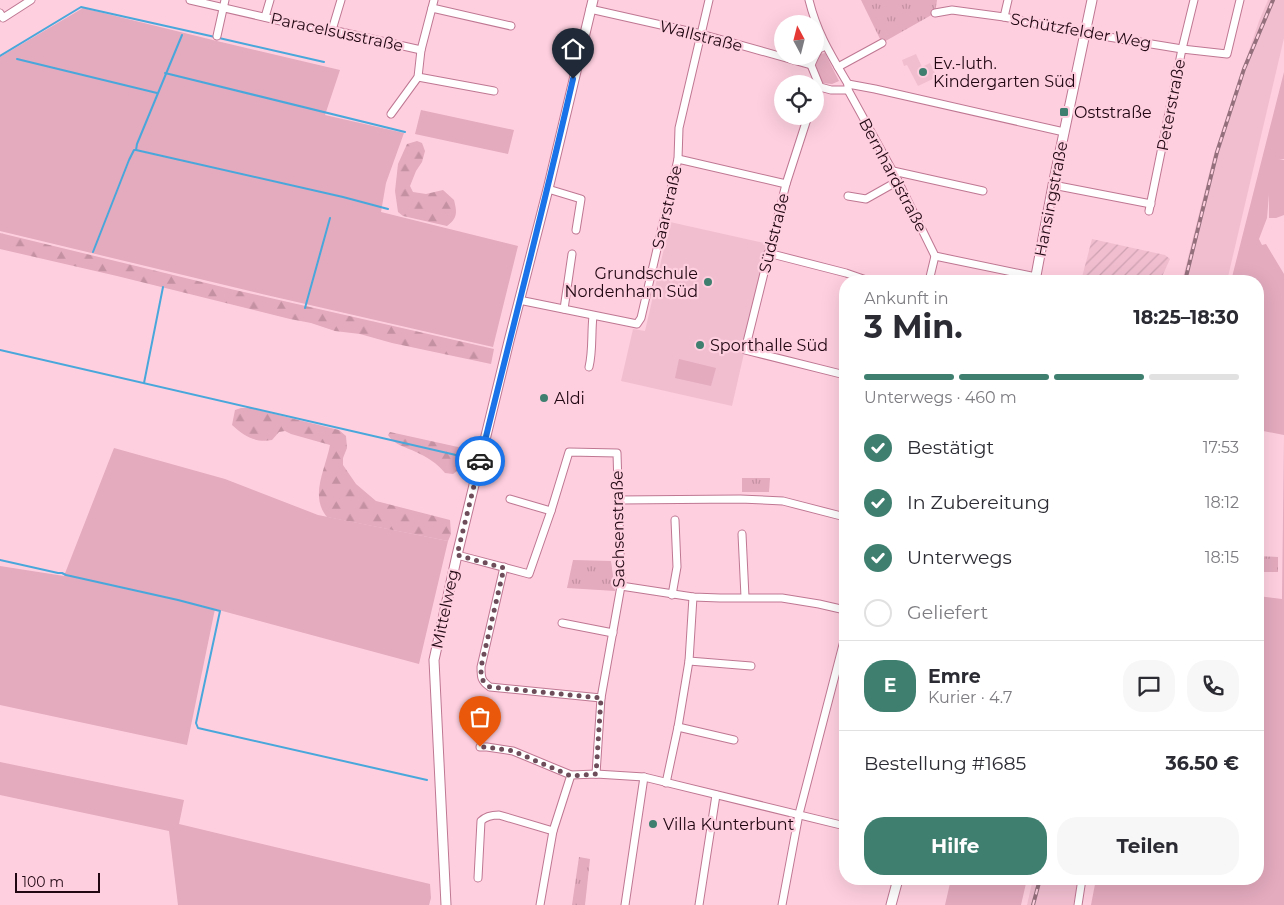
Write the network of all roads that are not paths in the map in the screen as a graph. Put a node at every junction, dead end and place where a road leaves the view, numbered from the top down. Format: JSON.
{"nodes":[{"id":1,"x":31,"y":0,"type":"edge"},
{"id":2,"x":190,"y":0,"type":"edge"},
{"id":3,"x":225,"y":0,"type":"edge"},
{"id":4,"x":270,"y":0,"type":"edge"},
{"id":5,"x":341,"y":0,"type":"edge"},
{"id":6,"x":709,"y":0,"type":"edge"},
{"id":7,"x":809,"y":0,"type":"edge"},
{"id":8,"x":1008,"y":0,"type":"edge"},
{"id":9,"x":1092,"y":0,"type":"edge"},
{"id":10,"x":1194,"y":0,"type":"edge"},
{"id":11,"x":1240,"y":0,"type":"edge"},
{"id":12,"x":433,"y":4,"type":"edge"},
{"id":13,"x":592,"y":5,"type":"edge"},
{"id":14,"x":223,"y":8,"type":"junction"},
{"id":15,"x":935,"y":13,"type":"dead end"},
{"id":16,"x":2,"y":15,"type":"edge"},
{"id":17,"x":265,"y":17,"type":"junction"},
{"id":18,"x":1004,"y":17,"type":"junction"},
{"id":19,"x":511,"y":26,"type":"dead end"},
{"id":20,"x":332,"y":30,"type":"junction"},
{"id":21,"x":1084,"y":33,"type":"junction"},
{"id":22,"x":701,"y":34,"type":"junction"},
{"id":23,"x":216,"y":36,"type":"dead end"},
{"id":24,"x":882,"y":43,"type":"dead end"},
{"id":25,"x":825,"y":46,"type":"joint"},
{"id":26,"x":1182,"y":49,"type":"junction"},
{"id":27,"x":421,"y":50,"type":"junction"},
{"id":28,"x":774,"y":55,"type":"edge"},
{"id":29,"x":811,"y":65,"type":"edge"},
{"id":30,"x":838,"y":67,"type":"junction"},
{"id":31,"x":815,"y":75,"type":"edge"},
{"id":32,"x":418,"y":77,"type":"junction"},
{"id":33,"x":848,"y":87,"type":"junction"},
{"id":34,"x":824,"y":88,"type":"edge"},
{"id":35,"x":494,"y":92,"type":"dead end"},
{"id":36,"x":392,"y":114,"type":"dead end"},
{"id":37,"x":805,"y":125,"type":"edge"},
{"id":38,"x":1064,"y":132,"type":"junction"},
{"id":39,"x":678,"y":159,"type":"junction"},
{"id":40,"x":893,"y":171,"type":"junction"},
{"id":41,"x":898,"y":181,"type":"junction"},
{"id":42,"x":786,"y":184,"type":"junction"},
{"id":43,"x":1053,"y":185,"type":"junction"},
{"id":44,"x":548,"y":189,"type":"junction"},
{"id":45,"x":983,"y":191,"type":"dead end"},
{"id":46,"x":848,"y":196,"type":"dead end"},
{"id":47,"x":576,"y":230,"type":"dead end"},
{"id":48,"x":768,"y":253,"type":"junction"},
{"id":49,"x":572,"y":254,"type":"dead end"},
{"id":50,"x":935,"y":256,"type":"junction"},
{"id":51,"x":852,"y":275,"type":"edge"},
{"id":52,"x":930,"y":275,"type":"edge"},
{"id":53,"x":1018,"y":275,"type":"edge"},
{"id":54,"x":1037,"y":275,"type":"edge"},
{"id":55,"x":519,"y":300,"type":"junction"},
{"id":56,"x":564,"y":309,"type":"junction"},
{"id":57,"x":593,"y":316,"type":"junction"},
{"id":58,"x":589,"y":368,"type":"dead end"},
{"id":59,"x":839,"y":374,"type":"edge"},
{"id":60,"x":510,"y":499,"type":"dead end"},
{"id":61,"x":619,"y":500,"type":"junction"},
{"id":62,"x":551,"y":511,"type":"junction"},
{"id":63,"x":839,"y":515,"type":"edge"},
{"id":64,"x":675,"y":520,"type":"dead end"},
{"id":65,"x":742,"y":534,"type":"dead end"},
{"id":66,"x":457,"y":555,"type":"junction"},
{"id":67,"x":504,"y":568,"type":"junction"},
{"id":68,"x":621,"y":586,"type":"junction"},
{"id":69,"x":672,"y":595,"type":"junction"},
{"id":70,"x":693,"y":597,"type":"junction"},
{"id":71,"x":745,"y":598,"type":"junction"},
{"id":72,"x":839,"y":609,"type":"edge"},
{"id":73,"x":562,"y":623,"type":"dead end"},
{"id":74,"x":613,"y":633,"type":"junction"},
{"id":75,"x":839,"y":660,"type":"edge"},
{"id":76,"x":689,"y":661,"type":"junction"},
{"id":77,"x":751,"y":666,"type":"dead end"},
{"id":78,"x":601,"y":698,"type":"junction"},
{"id":79,"x":678,"y":728,"type":"junction"},
{"id":80,"x":734,"y":740,"type":"dead end"},
{"id":81,"x":480,"y":747,"type":"dead end"},
{"id":82,"x":596,"y":774,"type":"junction"},
{"id":83,"x":571,"y":776,"type":"junction"},
{"id":84,"x":644,"y":777,"type":"junction"},
{"id":85,"x":666,"y":783,"type":"junction"},
{"id":86,"x":716,"y":795,"type":"junction"},
{"id":87,"x":798,"y":814,"type":"junction"},
{"id":88,"x":839,"y":824,"type":"edge"},
{"id":89,"x":553,"y":831,"type":"junction"},
{"id":90,"x":478,"y":878,"type":"dead end"},
{"id":91,"x":897,"y":885,"type":"edge"},
{"id":92,"x":1081,"y":885,"type":"edge"},
{"id":93,"x":446,"y":905,"type":"edge"},
{"id":94,"x":540,"y":905,"type":"edge"},
{"id":95,"x":625,"y":905,"type":"edge"},
{"id":96,"x":699,"y":905,"type":"edge"},
{"id":97,"x":782,"y":905,"type":"edge"},
{"id":98,"x":892,"y":905,"type":"edge"},
{"id":99,"x":1078,"y":905,"type":"edge"}],
"edges":[{"from":1,"to":16,"type":"street"},
{"from":2,"to":14,"type":"street","name":"Paracelsusstraße"},
{"from":3,"to":14,"type":"street"},
{"from":4,"to":17,"type":"street"},
{"from":5,"to":20,"type":"street"},
{"from":6,"to":22,"type":"street","name":"Saarstraße"},
{"from":7,"to":25,"type":"street","name":"Bernhardstraße"},
{"from":8,"to":18,"type":"street"},
{"from":9,"to":21,"type":"street","name":"Hansingstraße"},
{"from":10,"to":26,"type":"street","name":"Peterstraße"},
{"from":11,"to":26,"type":"street","name":"Schützfelder Weg"},
{"from":12,"to":19,"type":"street"},
{"from":12,"to":27,"type":"street"},
{"from":13,"to":22,"type":"street","name":"Wallstraße"},
{"from":13,"to":44,"type":"street","name":"Mittelweg"},
{"from":14,"to":17,"type":"street","name":"Paracelsusstraße"},
{"from":14,"to":23,"type":"street"},
{"from":15,"to":18,"type":"street","name":"Schützfelder Weg"},
{"from":17,"to":20,"type":"street","name":"Paracelsusstraße"},
{"from":18,"to":21,"type":"street","name":"Schützfelder Weg"},
{"from":20,"to":27,"type":"street","name":"Paracelsusstraße"},
{"from":21,"to":26,"type":"street","name":"Schützfelder Weg"},
{"from":21,"to":38,"type":"street","name":"Hansingstraße"},
{"from":22,"to":28,"type":"street","name":"Wallstraße"},
{"from":22,"to":39,"type":"street","name":"Saarstraße"},
{"from":24,"to":30,"type":"street"},
{"from":25,"to":30,"type":"street","name":"Bernhardstraße"},
{"from":26,"to":43,"type":"street","name":"Peterstraße"},
{"from":27,"to":32,"type":"street"},
{"from":29,"to":31,"type":"street"},
{"from":30,"to":33,"type":"street","name":"Bernhardstraße"},
{"from":32,"to":35,"type":"street"},
{"from":32,"to":36,"type":"street"},
{"from":33,"to":34,"type":"street"},
{"from":33,"to":38,"type":"street"},
{"from":33,"to":40,"type":"street","name":"Bernhardstraße"},
{"from":37,"to":42,"type":"street","name":"Südstraße"},
{"from":38,"to":43,"type":"street","name":"Hansingstraße"},
{"from":39,"to":42,"type":"street"},
{"from":39,"to":57,"type":"street","name":"Saarstraße"},
{"from":40,"to":41,"type":"street","name":"Bernhardstraße"},
{"from":40,"to":45,"type":"street"},
{"from":41,"to":46,"type":"street"},
{"from":41,"to":50,"type":"street","name":"Bernhardstraße"},
{"from":42,"to":48,"type":"street","name":"Südstraße"},
{"from":43,"to":54,"type":"street","name":"Hansingstraße"},
{"from":44,"to":47,"type":"street"},
{"from":44,"to":55,"type":"street","name":"Mittelweg"},
{"from":48,"to":51,"type":"street"},
{"from":48,"to":59,"type":"street","name":"Südstraße"},
{"from":49,"to":56,"type":"street"},
{"from":50,"to":52,"type":"street"},
{"from":50,"to":53,"type":"street"},
{"from":55,"to":56,"type":"street","name":"Saarstraße"},
{"from":55,"to":66,"type":"street","name":"Mittelweg"},
{"from":56,"to":57,"type":"street","name":"Saarstraße"},
{"from":57,"to":58,"type":"street"},
{"from":60,"to":62,"type":"street"},
{"from":61,"to":62,"type":"street","name":"Sachsenstraße"},
{"from":61,"to":63,"type":"street"},
{"from":61,"to":68,"type":"street","name":"Sachsenstraße"},
{"from":62,"to":67,"type":"street","name":"Sachsenstraße"},
{"from":64,"to":69,"type":"street"},
{"from":65,"to":71,"type":"street"},
{"from":66,"to":67,"type":"street","name":"Sachsenstraße"},
{"from":66,"to":93,"type":"street","name":"Mittelweg"},
{"from":67,"to":78,"type":"street"},
{"from":68,"to":69,"type":"street"},
{"from":68,"to":74,"type":"street","name":"Sachsenstraße"},
{"from":69,"to":70,"type":"street"},
{"from":70,"to":71,"type":"street"},
{"from":70,"to":76,"type":"street"},
{"from":71,"to":72,"type":"street"},
{"from":73,"to":74,"type":"street"},
{"from":74,"to":78,"type":"street","name":"Sachsenstraße"},
{"from":75,"to":87,"type":"street"},
{"from":76,"to":77,"type":"street"},
{"from":76,"to":79,"type":"street"},
{"from":78,"to":82,"type":"street","name":"Sachsenstraße"},
{"from":79,"to":80,"type":"street"},
{"from":79,"to":85,"type":"street"},
{"from":81,"to":83,"type":"street"},
{"from":82,"to":83,"type":"street"},
{"from":82,"to":84,"type":"street"},
{"from":83,"to":89,"type":"street"},
{"from":84,"to":85,"type":"street"},
{"from":84,"to":95,"type":"street"},
{"from":85,"to":86,"type":"street"},
{"from":86,"to":87,"type":"street"},
{"from":86,"to":96,"type":"street"},
{"from":87,"to":88,"type":"street"},
{"from":87,"to":97,"type":"street"},
{"from":89,"to":90,"type":"street"},
{"from":89,"to":94,"type":"street"},
{"from":91,"to":98,"type":"street"},
{"from":92,"to":99,"type":"street"}]}
